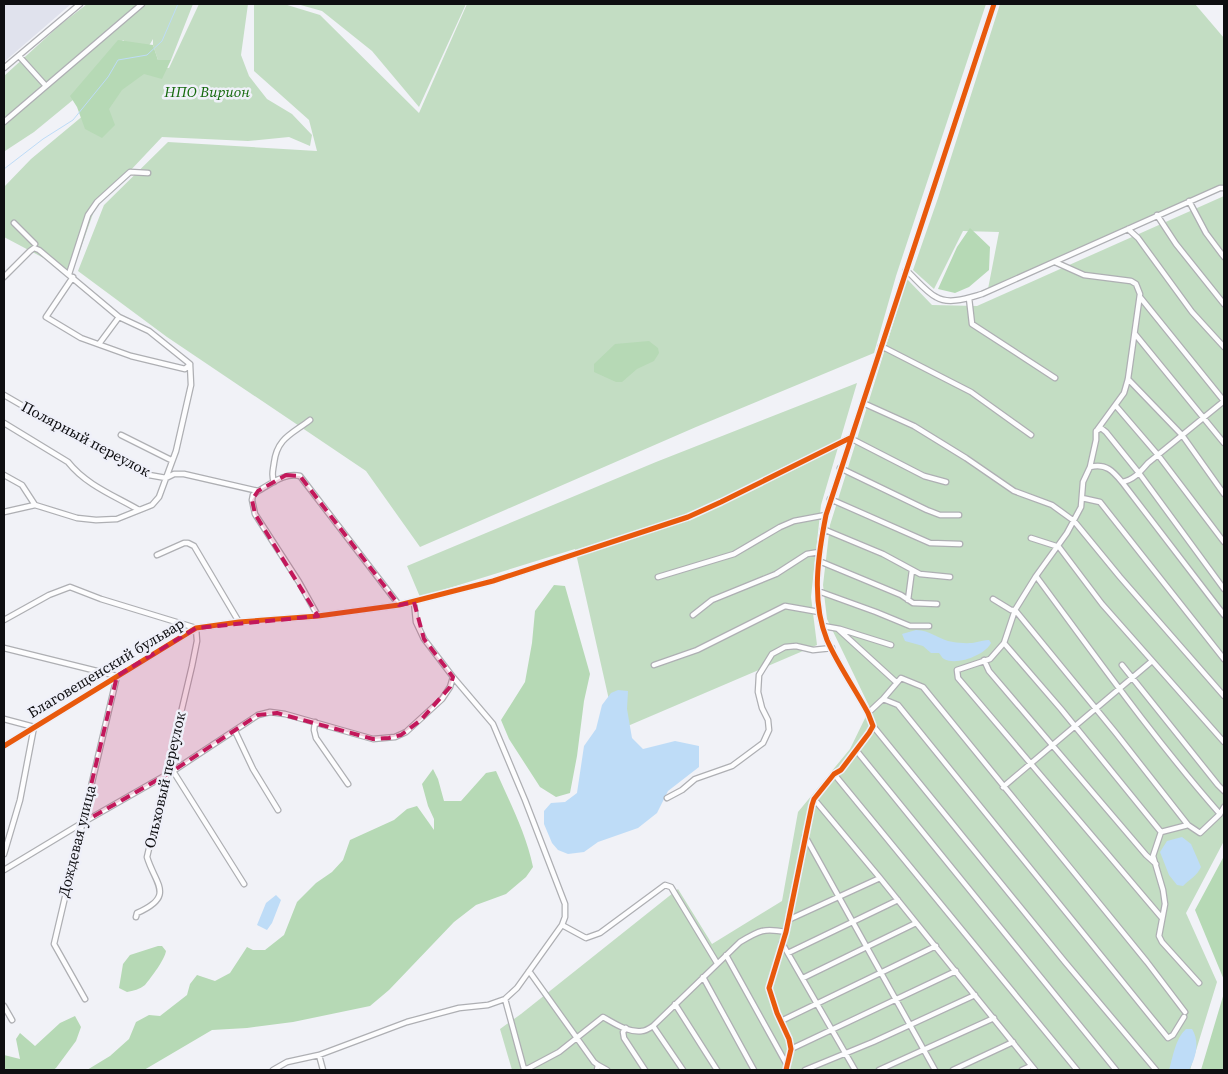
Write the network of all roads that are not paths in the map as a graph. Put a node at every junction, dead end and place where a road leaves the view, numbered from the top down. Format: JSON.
{"nodes":[{"id":1,"x":80,"y":4,"type":"edge"},
{"id":2,"x":142,"y":4,"type":"edge"},
{"id":3,"x":994,"y":4,"type":"edge"},
{"id":4,"x":19,"y":56,"type":"junction"},
{"id":5,"x":4,"y":68,"type":"edge"},
{"id":6,"x":46,"y":86,"type":"junction"},
{"id":7,"x":4,"y":122,"type":"edge"},
{"id":8,"x":148,"y":172,"type":"dead end"},
{"id":9,"x":1224,"y":188,"type":"edge"},
{"id":10,"x":1189,"y":201,"type":"junction"},
{"id":11,"x":1157,"y":215,"type":"junction"},
{"id":12,"x":14,"y":223,"type":"dead end"},
{"id":13,"x":1128,"y":230,"type":"junction"},
{"id":14,"x":35,"y":244,"type":"dead end"},
{"id":15,"x":1224,"y":256,"type":"edge"},
{"id":16,"x":1054,"y":262,"type":"junction"},
{"id":17,"x":906,"y":270,"type":"junction"},
{"id":18,"x":5,"y":274,"type":"edge"},
{"id":19,"x":71,"y":276,"type":"junction"},
{"id":20,"x":1140,"y":296,"type":"junction"},
{"id":21,"x":969,"y":298,"type":"junction"},
{"id":22,"x":1224,"y":304,"type":"edge"},
{"id":23,"x":119,"y":317,"type":"junction"},
{"id":24,"x":1135,"y":334,"type":"junction"},
{"id":25,"x":100,"y":344,"type":"junction"},
{"id":26,"x":881,"y":346,"type":"junction"},
{"id":27,"x":1224,"y":347,"type":"edge"},
{"id":28,"x":190,"y":364,"type":"junction"},
{"id":29,"x":1055,"y":378,"type":"dead end"},
{"id":30,"x":1128,"y":379,"type":"junction"},
{"id":31,"x":4,"y":395,"type":"edge"},
{"id":32,"x":1224,"y":401,"type":"edge"},
{"id":33,"x":863,"y":403,"type":"junction"},
{"id":34,"x":1116,"y":406,"type":"junction"},
{"id":35,"x":1204,"y":418,"type":"junction"},
{"id":36,"x":310,"y":420,"type":"dead end"},
{"id":37,"x":4,"y":423,"type":"edge"},
{"id":38,"x":1096,"y":431,"type":"junction"},
{"id":39,"x":120,"y":435,"type":"dead end"},
{"id":40,"x":1032,"y":435,"type":"dead end"},
{"id":41,"x":1182,"y":435,"type":"junction"},
{"id":42,"x":850,"y":438,"type":"junction"},
{"id":43,"x":1224,"y":443,"type":"edge"},
{"id":44,"x":1158,"y":455,"type":"junction"},
{"id":45,"x":171,"y":460,"type":"junction"},
{"id":46,"x":1090,"y":467,"type":"junction"},
{"id":47,"x":840,"y":468,"type":"junction"},
{"id":48,"x":1139,"y":474,"type":"junction"},
{"id":49,"x":4,"y":475,"type":"edge"},
{"id":50,"x":166,"y":478,"type":"junction"},
{"id":51,"x":274,"y":482,"type":"junction"},
{"id":52,"x":946,"y":482,"type":"dead end"},
{"id":53,"x":1122,"y":482,"type":"junction"},
{"id":54,"x":258,"y":491,"type":"junction"},
{"id":55,"x":1224,"y":494,"type":"edge"},
{"id":56,"x":1082,"y":498,"type":"junction"},
{"id":57,"x":830,"y":499,"type":"junction"},
{"id":58,"x":35,"y":505,"type":"junction"},
{"id":59,"x":139,"y":510,"type":"junction"},
{"id":60,"x":4,"y":512,"type":"edge"},
{"id":61,"x":826,"y":515,"type":"junction"},
{"id":62,"x":959,"y":515,"type":"dead end"},
{"id":63,"x":1074,"y":521,"type":"junction"},
{"id":64,"x":823,"y":529,"type":"junction"},
{"id":65,"x":1031,"y":538,"type":"dead end"},
{"id":66,"x":1224,"y":542,"type":"edge"},
{"id":67,"x":960,"y":544,"type":"dead end"},
{"id":68,"x":1059,"y":547,"type":"junction"},
{"id":69,"x":819,"y":552,"type":"junction"},
{"id":70,"x":157,"y":555,"type":"dead end"},
{"id":71,"x":818,"y":561,"type":"junction"},
{"id":72,"x":912,"y":570,"type":"junction"},
{"id":73,"x":1036,"y":576,"type":"junction"},
{"id":74,"x":658,"y":577,"type":"dead end"},
{"id":75,"x":950,"y":577,"type":"dead end"},
{"id":76,"x":1224,"y":589,"type":"edge"},
{"id":77,"x":818,"y":591,"type":"junction"},
{"id":78,"x":993,"y":599,"type":"dead end"},
{"id":79,"x":908,"y":600,"type":"junction"},
{"id":80,"x":414,"y":602,"type":"junction"},
{"id":81,"x":937,"y":604,"type":"dead end"},
{"id":82,"x":399,"y":605,"type":"junction"},
{"id":83,"x":1015,"y":610,"type":"junction"},
{"id":84,"x":819,"y":612,"type":"junction"},
{"id":85,"x":693,"y":615,"type":"dead end"},
{"id":86,"x":1224,"y":615,"type":"edge"},
{"id":87,"x":318,"y":616,"type":"junction"},
{"id":88,"x":4,"y":620,"type":"edge"},
{"id":89,"x":239,"y":622,"type":"junction"},
{"id":90,"x":823,"y":626,"type":"junction"},
{"id":91,"x":930,"y":626,"type":"dead end"},
{"id":92,"x":196,"y":628,"type":"junction"},
{"id":93,"x":838,"y":629,"type":"junction"},
{"id":94,"x":1004,"y":643,"type":"junction"},
{"id":95,"x":892,"y":645,"type":"dead end"},
{"id":96,"x":4,"y":648,"type":"edge"},
{"id":97,"x":832,"y":648,"type":"junction"},
{"id":98,"x":1224,"y":659,"type":"edge"},
{"id":99,"x":984,"y":660,"type":"junction"},
{"id":100,"x":1152,"y":661,"type":"junction"},
{"id":101,"x":654,"y":665,"type":"dead end"},
{"id":102,"x":1122,"y":665,"type":"dead end"},
{"id":103,"x":117,"y":676,"type":"junction"},
{"id":104,"x":453,"y":677,"type":"junction"},
{"id":105,"x":1132,"y":678,"type":"junction"},
{"id":106,"x":896,"y":682,"type":"junction"},
{"id":107,"x":1118,"y":687,"type":"junction"},
{"id":108,"x":1224,"y":696,"type":"edge"},
{"id":109,"x":883,"y":699,"type":"junction"},
{"id":110,"x":1095,"y":708,"type":"junction"},
{"id":111,"x":868,"y":713,"type":"junction"},
{"id":112,"x":4,"y":719,"type":"edge"},
{"id":113,"x":315,"y":722,"type":"junction"},
{"id":114,"x":873,"y":726,"type":"junction"},
{"id":115,"x":1074,"y":726,"type":"junction"},
{"id":116,"x":34,"y":727,"type":"junction"},
{"id":117,"x":235,"y":731,"type":"junction"},
{"id":118,"x":1224,"y":742,"type":"edge"},
{"id":119,"x":1052,"y":744,"type":"junction"},
{"id":120,"x":4,"y":746,"type":"edge"},
{"id":121,"x":856,"y":750,"type":"junction"},
{"id":122,"x":1030,"y":764,"type":"junction"},
{"id":123,"x":174,"y":771,"type":"junction"},
{"id":124,"x":166,"y":774,"type":"junction"},
{"id":125,"x":834,"y":774,"type":"junction"},
{"id":126,"x":348,"y":784,"type":"dead end"},
{"id":127,"x":1003,"y":787,"type":"junction"},
{"id":128,"x":1224,"y":791,"type":"edge"},
{"id":129,"x":667,"y":798,"type":"dead end"},
{"id":130,"x":814,"y":799,"type":"junction"},
{"id":131,"x":1224,"y":807,"type":"edge"},
{"id":132,"x":278,"y":810,"type":"dead end"},
{"id":133,"x":1220,"y":814,"type":"junction"},
{"id":134,"x":82,"y":823,"type":"junction"},
{"id":135,"x":1188,"y":825,"type":"junction"},
{"id":136,"x":1161,"y":832,"type":"junction"},
{"id":137,"x":805,"y":836,"type":"junction"},
{"id":138,"x":4,"y":854,"type":"edge"},
{"id":139,"x":1156,"y":864,"type":"junction"},
{"id":140,"x":4,"y":870,"type":"edge"},
{"id":141,"x":880,"y":878,"type":"junction"},
{"id":142,"x":244,"y":884,"type":"dead end"},
{"id":143,"x":840,"y":896,"type":"junction"},
{"id":144,"x":898,"y":900,"type":"junction"},
{"id":145,"x":136,"y":917,"type":"dead end"},
{"id":146,"x":1162,"y":918,"type":"junction"},
{"id":147,"x":788,"y":920,"type":"junction"},
{"id":148,"x":853,"y":922,"type":"junction"},
{"id":149,"x":916,"y":923,"type":"junction"},
{"id":150,"x":562,"y":925,"type":"junction"},
{"id":151,"x":786,"y":932,"type":"junction"},
{"id":152,"x":782,"y":942,"type":"junction"},
{"id":153,"x":936,"y":946,"type":"junction"},
{"id":154,"x":867,"y":948,"type":"junction"},
{"id":155,"x":788,"y":953,"type":"junction"},
{"id":156,"x":726,"y":955,"type":"junction"},
{"id":157,"x":717,"y":963,"type":"junction"},
{"id":158,"x":529,"y":971,"type":"junction"},
{"id":159,"x":956,"y":971,"type":"junction"},
{"id":160,"x":881,"y":973,"type":"junction"},
{"id":161,"x":703,"y":977,"type":"junction"},
{"id":162,"x":803,"y":978,"type":"junction"},
{"id":163,"x":1199,"y":983,"type":"dead end"},
{"id":164,"x":975,"y":995,"type":"junction"},
{"id":165,"x":505,"y":999,"type":"junction"},
{"id":166,"x":896,"y":999,"type":"junction"},
{"id":167,"x":85,"y":1000,"type":"dead end"},
{"id":168,"x":817,"y":1003,"type":"junction"},
{"id":169,"x":674,"y":1004,"type":"junction"},
{"id":170,"x":4,"y":1006,"type":"edge"},
{"id":171,"x":994,"y":1018,"type":"junction"},
{"id":172,"x":12,"y":1020,"type":"dead end"},
{"id":173,"x":781,"y":1022,"type":"junction"},
{"id":174,"x":910,"y":1025,"type":"junction"},
{"id":175,"x":653,"y":1026,"type":"junction"},
{"id":176,"x":626,"y":1028,"type":"junction"},
{"id":177,"x":832,"y":1029,"type":"junction"},
{"id":178,"x":576,"y":1037,"type":"junction"},
{"id":179,"x":1013,"y":1042,"type":"junction"},
{"id":180,"x":791,"y":1049,"type":"junction"},
{"id":181,"x":924,"y":1050,"type":"junction"},
{"id":182,"x":846,"y":1053,"type":"junction"},
{"id":183,"x":318,"y":1055,"type":"junction"},
{"id":184,"x":598,"y":1067,"type":"edge"},
{"id":185,"x":786,"y":1067,"type":"edge"},
{"id":186,"x":1033,"y":1068,"type":"edge"},
{"id":187,"x":524,"y":1069,"type":"edge"},
{"id":188,"x":273,"y":1070,"type":"edge"},
{"id":189,"x":323,"y":1070,"type":"edge"},
{"id":190,"x":607,"y":1070,"type":"edge"},
{"id":191,"x":645,"y":1070,"type":"edge"},
{"id":192,"x":683,"y":1070,"type":"edge"},
{"id":193,"x":718,"y":1070,"type":"edge"},
{"id":194,"x":754,"y":1070,"type":"edge"},
{"id":195,"x":805,"y":1070,"type":"edge"},
{"id":196,"x":855,"y":1070,"type":"edge"},
{"id":197,"x":879,"y":1070,"type":"edge"},
{"id":198,"x":935,"y":1070,"type":"edge"},
{"id":199,"x":953,"y":1070,"type":"edge"},
{"id":200,"x":1022,"y":1070,"type":"edge"},
{"id":201,"x":1077,"y":1070,"type":"edge"},
{"id":202,"x":1116,"y":1070,"type":"edge"},
{"id":203,"x":1156,"y":1070,"type":"edge"}],
"edges":[{"from":1,"to":4,"type":"street"},
{"from":2,"to":6,"type":"street"},
{"from":3,"to":17,"type":"street"},
{"from":4,"to":5,"type":"street"},
{"from":4,"to":6,"type":"street"},
{"from":6,"to":7,"type":"street"},
{"from":8,"to":19,"type":"street"},
{"from":9,"to":10,"type":"street"},
{"from":10,"to":11,"type":"street"},
{"from":10,"to":15,"type":"street"},
{"from":11,"to":13,"type":"street"},
{"from":11,"to":22,"type":"street"},
{"from":12,"to":14,"type":"street"},
{"from":13,"to":16,"type":"street"},
{"from":13,"to":27,"type":"street"},
{"from":16,"to":20,"type":"street"},
{"from":16,"to":21,"type":"street"},
{"from":17,"to":21,"type":"street"},
{"from":17,"to":26,"type":"street"},
{"from":18,"to":19,"type":"street"},
{"from":19,"to":23,"type":"street"},
{"from":19,"to":25,"type":"street"},
{"from":20,"to":24,"type":"street"},
{"from":20,"to":32,"type":"street"},
{"from":21,"to":29,"type":"street"},
{"from":23,"to":25,"type":"street"},
{"from":23,"to":28,"type":"street"},
{"from":24,"to":30,"type":"street"},
{"from":24,"to":35,"type":"street"},
{"from":25,"to":28,"type":"street"},
{"from":26,"to":33,"type":"street"},
{"from":26,"to":40,"type":"street"},
{"from":28,"to":45,"type":"street"},
{"from":30,"to":34,"type":"street"},
{"from":30,"to":41,"type":"street"},
{"from":31,"to":50,"type":"street","name":"Полярный переулок"},
{"from":32,"to":35,"type":"street"},
{"from":33,"to":42,"type":"street"},
{"from":33,"to":63,"type":"street"},
{"from":34,"to":38,"type":"street"},
{"from":34,"to":44,"type":"street"},
{"from":35,"to":41,"type":"street"},
{"from":35,"to":43,"type":"street"},
{"from":36,"to":51,"type":"street"},
{"from":37,"to":59,"type":"street"},
{"from":38,"to":46,"type":"street"},
{"from":38,"to":48,"type":"street"},
{"from":39,"to":45,"type":"street"},
{"from":41,"to":44,"type":"street"},
{"from":41,"to":55,"type":"street"},
{"from":42,"to":47,"type":"street"},
{"from":42,"to":52,"type":"street"},
{"from":42,"to":80,"type":"street"},
{"from":44,"to":48,"type":"street"},
{"from":44,"to":66,"type":"street"},
{"from":45,"to":50,"type":"street"},
{"from":46,"to":53,"type":"street"},
{"from":46,"to":56,"type":"street"},
{"from":47,"to":57,"type":"street"},
{"from":47,"to":62,"type":"street"},
{"from":48,"to":53,"type":"street"},
{"from":48,"to":76,"type":"street"},
{"from":49,"to":58,"type":"street"},
{"from":50,"to":54,"type":"street","name":"Полярный переулок"},
{"from":50,"to":59,"type":"street"},
{"from":51,"to":54,"type":"street"},
{"from":51,"to":82,"type":"street"},
{"from":53,"to":86,"type":"street"},
{"from":54,"to":87,"type":"street"},
{"from":56,"to":63,"type":"street"},
{"from":56,"to":98,"type":"street"},
{"from":57,"to":61,"type":"street"},
{"from":57,"to":67,"type":"street"},
{"from":58,"to":59,"type":"street"},
{"from":58,"to":60,"type":"street"},
{"from":61,"to":64,"type":"street"},
{"from":61,"to":74,"type":"street"},
{"from":63,"to":68,"type":"street"},
{"from":63,"to":108,"type":"street"},
{"from":64,"to":69,"type":"street"},
{"from":64,"to":72,"type":"street"},
{"from":65,"to":68,"type":"street"},
{"from":68,"to":73,"type":"street"},
{"from":68,"to":100,"type":"street"},
{"from":69,"to":71,"type":"street"},
{"from":69,"to":85,"type":"street"},
{"from":70,"to":89,"type":"street"},
{"from":71,"to":77,"type":"street"},
{"from":71,"to":79,"type":"street"},
{"from":72,"to":75,"type":"street"},
{"from":72,"to":79,"type":"street"},
{"from":73,"to":83,"type":"street"},
{"from":73,"to":107,"type":"street"},
{"from":77,"to":84,"type":"street"},
{"from":77,"to":91,"type":"street"},
{"from":78,"to":83,"type":"street"},
{"from":79,"to":81,"type":"street"},
{"from":80,"to":82,"type":"street"},
{"from":80,"to":104,"type":"street"},
{"from":82,"to":87,"type":"street"},
{"from":83,"to":94,"type":"street"},
{"from":83,"to":110,"type":"street"},
{"from":84,"to":90,"type":"street"},
{"from":84,"to":101,"type":"street"},
{"from":87,"to":89,"type":"street"},
{"from":88,"to":92,"type":"street"},
{"from":89,"to":92,"type":"street"},
{"from":90,"to":93,"type":"street"},
{"from":90,"to":97,"type":"street"},
{"from":92,"to":103,"type":"street","name":"Благовещенский бульвар"},
{"from":92,"to":124,"type":"street","name":"Ольховый переулок"},
{"from":93,"to":95,"type":"street"},
{"from":93,"to":106,"type":"street"},
{"from":94,"to":99,"type":"street"},
{"from":94,"to":115,"type":"street"},
{"from":96,"to":103,"type":"street"},
{"from":97,"to":111,"type":"street"},
{"from":97,"to":129,"type":"street"},
{"from":99,"to":119,"type":"street"},
{"from":99,"to":122,"type":"street"},
{"from":100,"to":105,"type":"street"},
{"from":100,"to":118,"type":"street"},
{"from":102,"to":105,"type":"street"},
{"from":103,"to":116,"type":"street","name":"Благовещенский бульвар"},
{"from":103,"to":134,"type":"street","name":"Дождевая улица"},
{"from":104,"to":113,"type":"street"},
{"from":104,"to":150,"type":"street"},
{"from":105,"to":107,"type":"street"},
{"from":105,"to":128,"type":"street"},
{"from":106,"to":109,"type":"street"},
{"from":106,"to":127,"type":"street"},
{"from":107,"to":110,"type":"street"},
{"from":107,"to":133,"type":"street"},
{"from":109,"to":111,"type":"street"},
{"from":109,"to":127,"type":"street"},
{"from":110,"to":115,"type":"street"},
{"from":110,"to":135,"type":"street"},
{"from":111,"to":114,"type":"street"},
{"from":112,"to":116,"type":"street"},
{"from":113,"to":117,"type":"street"},
{"from":113,"to":126,"type":"street"},
{"from":114,"to":121,"type":"street"},
{"from":114,"to":203,"type":"street"},
{"from":115,"to":119,"type":"street"},
{"from":115,"to":136,"type":"street"},
{"from":116,"to":120,"type":"street","name":"Благовещенский бульвар"},
{"from":116,"to":138,"type":"street"},
{"from":117,"to":123,"type":"street"},
{"from":117,"to":132,"type":"street"},
{"from":119,"to":122,"type":"street"},
{"from":119,"to":139,"type":"street"},
{"from":121,"to":125,"type":"street"},
{"from":121,"to":202,"type":"street"},
{"from":122,"to":127,"type":"street"},
{"from":122,"to":146,"type":"street"},
{"from":123,"to":124,"type":"street"},
{"from":123,"to":142,"type":"street"},
{"from":124,"to":134,"type":"street"},
{"from":124,"to":145,"type":"street","name":"Ольховый переулок"},
{"from":125,"to":130,"type":"street"},
{"from":125,"to":201,"type":"street"},
{"from":130,"to":137,"type":"street"},
{"from":130,"to":141,"type":"street"},
{"from":131,"to":133,"type":"street"},
{"from":133,"to":135,"type":"street"},
{"from":134,"to":140,"type":"street"},
{"from":134,"to":167,"type":"street","name":"Дождевая улица"},
{"from":135,"to":136,"type":"street"},
{"from":136,"to":139,"type":"street"},
{"from":137,"to":143,"type":"street"},
{"from":137,"to":147,"type":"street"},
{"from":139,"to":146,"type":"street"},
{"from":141,"to":143,"type":"street"},
{"from":141,"to":144,"type":"street"},
{"from":143,"to":147,"type":"street"},
{"from":143,"to":148,"type":"street"},
{"from":144,"to":148,"type":"street"},
{"from":144,"to":149,"type":"street"},
{"from":146,"to":163,"type":"street"},
{"from":147,"to":151,"type":"street"},
{"from":148,"to":154,"type":"street"},
{"from":148,"to":155,"type":"street"},
{"from":149,"to":153,"type":"street"},
{"from":149,"to":154,"type":"street"},
{"from":150,"to":157,"type":"street"},
{"from":150,"to":158,"type":"street"},
{"from":151,"to":152,"type":"street"},
{"from":151,"to":156,"type":"street"},
{"from":152,"to":155,"type":"street"},
{"from":152,"to":173,"type":"street"},
{"from":153,"to":159,"type":"street"},
{"from":153,"to":160,"type":"street"},
{"from":154,"to":160,"type":"street"},
{"from":154,"to":162,"type":"street"},
{"from":155,"to":162,"type":"street"},
{"from":156,"to":157,"type":"street"},
{"from":156,"to":185,"type":"street"},
{"from":157,"to":161,"type":"street"},
{"from":158,"to":165,"type":"street"},
{"from":158,"to":178,"type":"street"},
{"from":159,"to":164,"type":"street"},
{"from":159,"to":166,"type":"street"},
{"from":160,"to":166,"type":"street"},
{"from":160,"to":168,"type":"street"},
{"from":161,"to":169,"type":"street"},
{"from":161,"to":194,"type":"street"},
{"from":162,"to":168,"type":"street"},
{"from":164,"to":171,"type":"street"},
{"from":164,"to":174,"type":"street"},
{"from":165,"to":183,"type":"street"},
{"from":165,"to":187,"type":"street"},
{"from":166,"to":174,"type":"street"},
{"from":166,"to":177,"type":"street"},
{"from":168,"to":173,"type":"street"},
{"from":168,"to":177,"type":"street"},
{"from":169,"to":175,"type":"street"},
{"from":169,"to":193,"type":"street"},
{"from":170,"to":172,"type":"street"},
{"from":171,"to":179,"type":"street"},
{"from":171,"to":181,"type":"street"},
{"from":173,"to":180,"type":"street"},
{"from":174,"to":181,"type":"street"},
{"from":174,"to":182,"type":"street"},
{"from":175,"to":176,"type":"street"},
{"from":175,"to":192,"type":"street"},
{"from":176,"to":178,"type":"street"},
{"from":176,"to":191,"type":"street"},
{"from":177,"to":180,"type":"street"},
{"from":177,"to":182,"type":"street"},
{"from":178,"to":184,"type":"street"},
{"from":178,"to":187,"type":"street"},
{"from":179,"to":186,"type":"street"},
{"from":179,"to":199,"type":"street"},
{"from":180,"to":185,"type":"street"},
{"from":181,"to":197,"type":"street"},
{"from":181,"to":198,"type":"street"},
{"from":182,"to":195,"type":"street"},
{"from":182,"to":196,"type":"street"},
{"from":183,"to":188,"type":"street"},
{"from":183,"to":189,"type":"street"},
{"from":184,"to":190,"type":"street"},
{"from":186,"to":200,"type":"street"}]}
